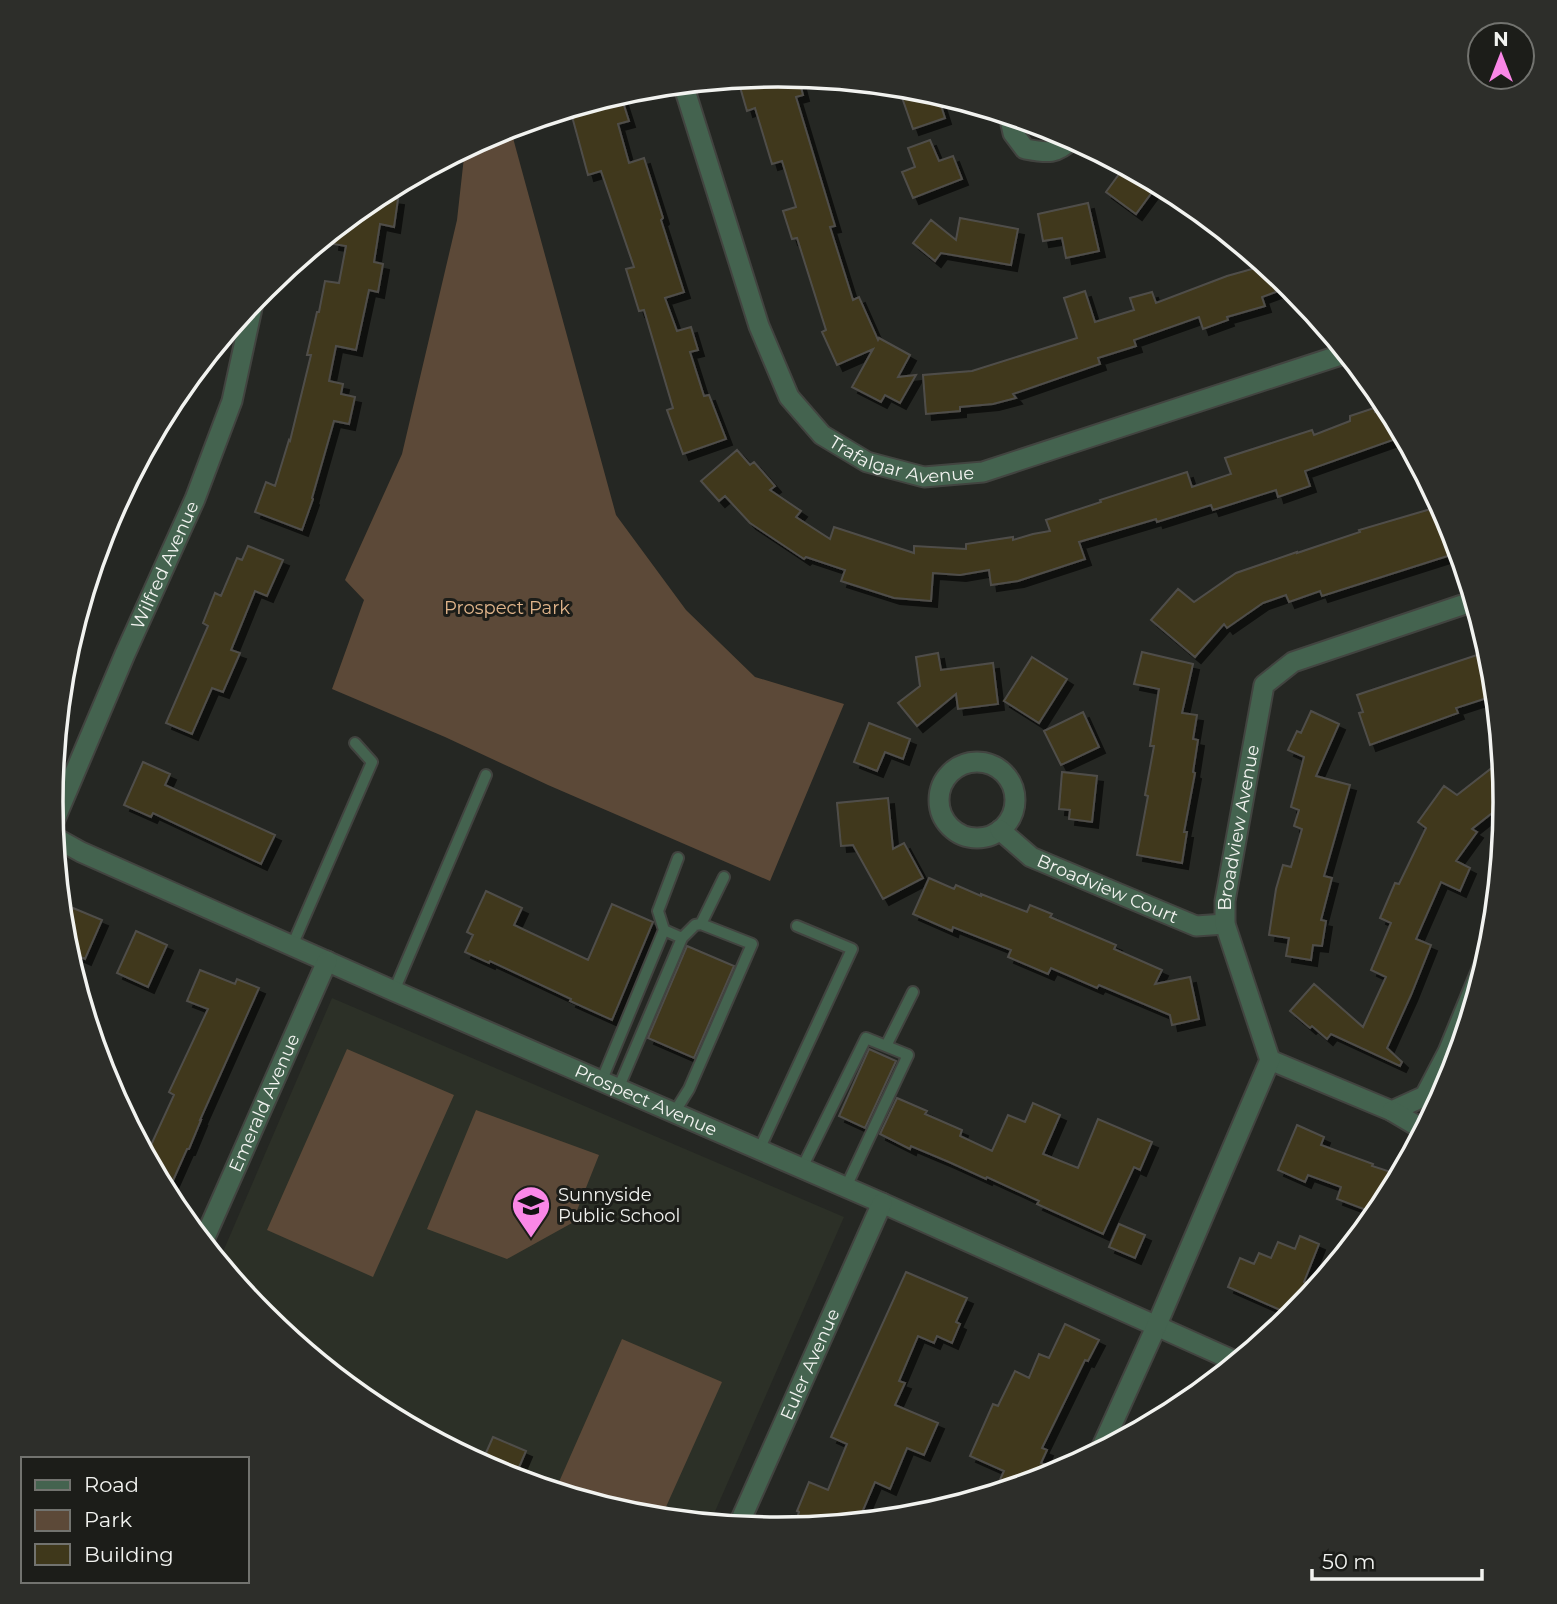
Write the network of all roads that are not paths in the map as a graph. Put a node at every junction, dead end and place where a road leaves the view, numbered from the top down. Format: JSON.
{"nodes":[{"id":1,"x":686,"y":93,"type":"edge"},
{"id":2,"x":1011,"y":125,"type":"edge"},
{"id":3,"x":1064,"y":146,"type":"edge"},
{"id":4,"x":249,"y":321,"type":"edge"},
{"id":5,"x":1338,"y":356,"type":"edge"},
{"id":6,"x":1466,"y":604,"type":"edge"},
{"id":7,"x":355,"y":743,"type":"dead end"},
{"id":8,"x":486,"y":775,"type":"dead end"},
{"id":9,"x":63,"y":800,"type":"edge"},
{"id":10,"x":1000,"y":830,"type":"junction"},
{"id":11,"x":65,"y":843,"type":"edge"},
{"id":12,"x":678,"y":858,"type":"dead end"},
{"id":13,"x":724,"y":877,"type":"dead end"},
{"id":14,"x":701,"y":924,"type":"junction"},
{"id":15,"x":1225,"y":924,"type":"junction"},
{"id":16,"x":797,"y":926,"type":"dead end"},
{"id":17,"x":664,"y":930,"type":"junction"},
{"id":18,"x":682,"y":938,"type":"junction"},
{"id":19,"x":292,"y":946,"type":"junction"},
{"id":20,"x":327,"y":961,"type":"junction"},
{"id":21,"x":394,"y":991,"type":"junction"},
{"id":22,"x":913,"y":992,"type":"dead end"},
{"id":23,"x":886,"y":1046,"type":"junction"},
{"id":24,"x":1270,"y":1059,"type":"junction"},
{"id":25,"x":1441,"y":1074,"type":"edge"},
{"id":26,"x":610,"y":1085,"type":"junction"},
{"id":27,"x":1392,"y":1111,"type":"junction"},
{"id":28,"x":674,"y":1113,"type":"junction"},
{"id":29,"x":1416,"y":1125,"type":"edge"},
{"id":30,"x":759,"y":1150,"type":"junction"},
{"id":31,"x":802,"y":1168,"type":"junction"},
{"id":32,"x":846,"y":1187,"type":"junction"},
{"id":33,"x":882,"y":1203,"type":"junction"},
{"id":34,"x":207,"y":1233,"type":"edge"},
{"id":35,"x":1156,"y":1327,"type":"junction"},
{"id":36,"x":1227,"y":1359,"type":"edge"},
{"id":37,"x":1106,"y":1438,"type":"edge"},
{"id":38,"x":742,"y":1516,"type":"edge"}],
"edges":[{"from":1,"to":5,"type":"street","name":"Trafalgar Avenue"},
{"from":2,"to":3,"type":"street"},
{"from":4,"to":9,"type":"street","name":"Wilfred Avenue"},
{"from":6,"to":15,"type":"street","name":"Broadview Avenue"},
{"from":7,"to":19,"type":"lane"},
{"from":8,"to":21,"type":"lane"},
{"from":10,"to":10,"type":"street"},
{"from":10,"to":15,"type":"street","name":"Broadview Court"},
{"from":11,"to":19,"type":"street","name":"Prospect Avenue"},
{"from":12,"to":17,"type":"lane"},
{"from":13,"to":14,"type":"lane"},
{"from":14,"to":18,"type":"lane"},
{"from":14,"to":28,"type":"lane"},
{"from":15,"to":24,"type":"street","name":"Broadview Avenue"},
{"from":16,"to":30,"type":"lane"},
{"from":17,"to":18,"type":"lane"},
{"from":17,"to":26,"type":"lane"},
{"from":18,"to":26,"type":"lane"},
{"from":19,"to":20,"type":"street","name":"Prospect Avenue"},
{"from":20,"to":21,"type":"street","name":"Prospect Avenue"},
{"from":20,"to":34,"type":"street","name":"Emerald Avenue"},
{"from":21,"to":26,"type":"street","name":"Prospect Avenue"},
{"from":22,"to":23,"type":"lane"},
{"from":23,"to":31,"type":"lane"},
{"from":23,"to":32,"type":"lane"},
{"from":24,"to":27,"type":"street"},
{"from":24,"to":35,"type":"street"},
{"from":25,"to":27,"type":"street"},
{"from":26,"to":28,"type":"street","name":"Prospect Avenue"},
{"from":27,"to":29,"type":"street"},
{"from":28,"to":30,"type":"street","name":"Prospect Avenue"},
{"from":30,"to":31,"type":"street","name":"Prospect Avenue"},
{"from":31,"to":32,"type":"street","name":"Prospect Avenue"},
{"from":32,"to":33,"type":"street","name":"Prospect Avenue"},
{"from":33,"to":35,"type":"street","name":"Prospect Avenue"},
{"from":33,"to":38,"type":"street","name":"Euler Avenue"},
{"from":35,"to":36,"type":"street","name":"Prospect Avenue"},
{"from":35,"to":37,"type":"street"}]}
